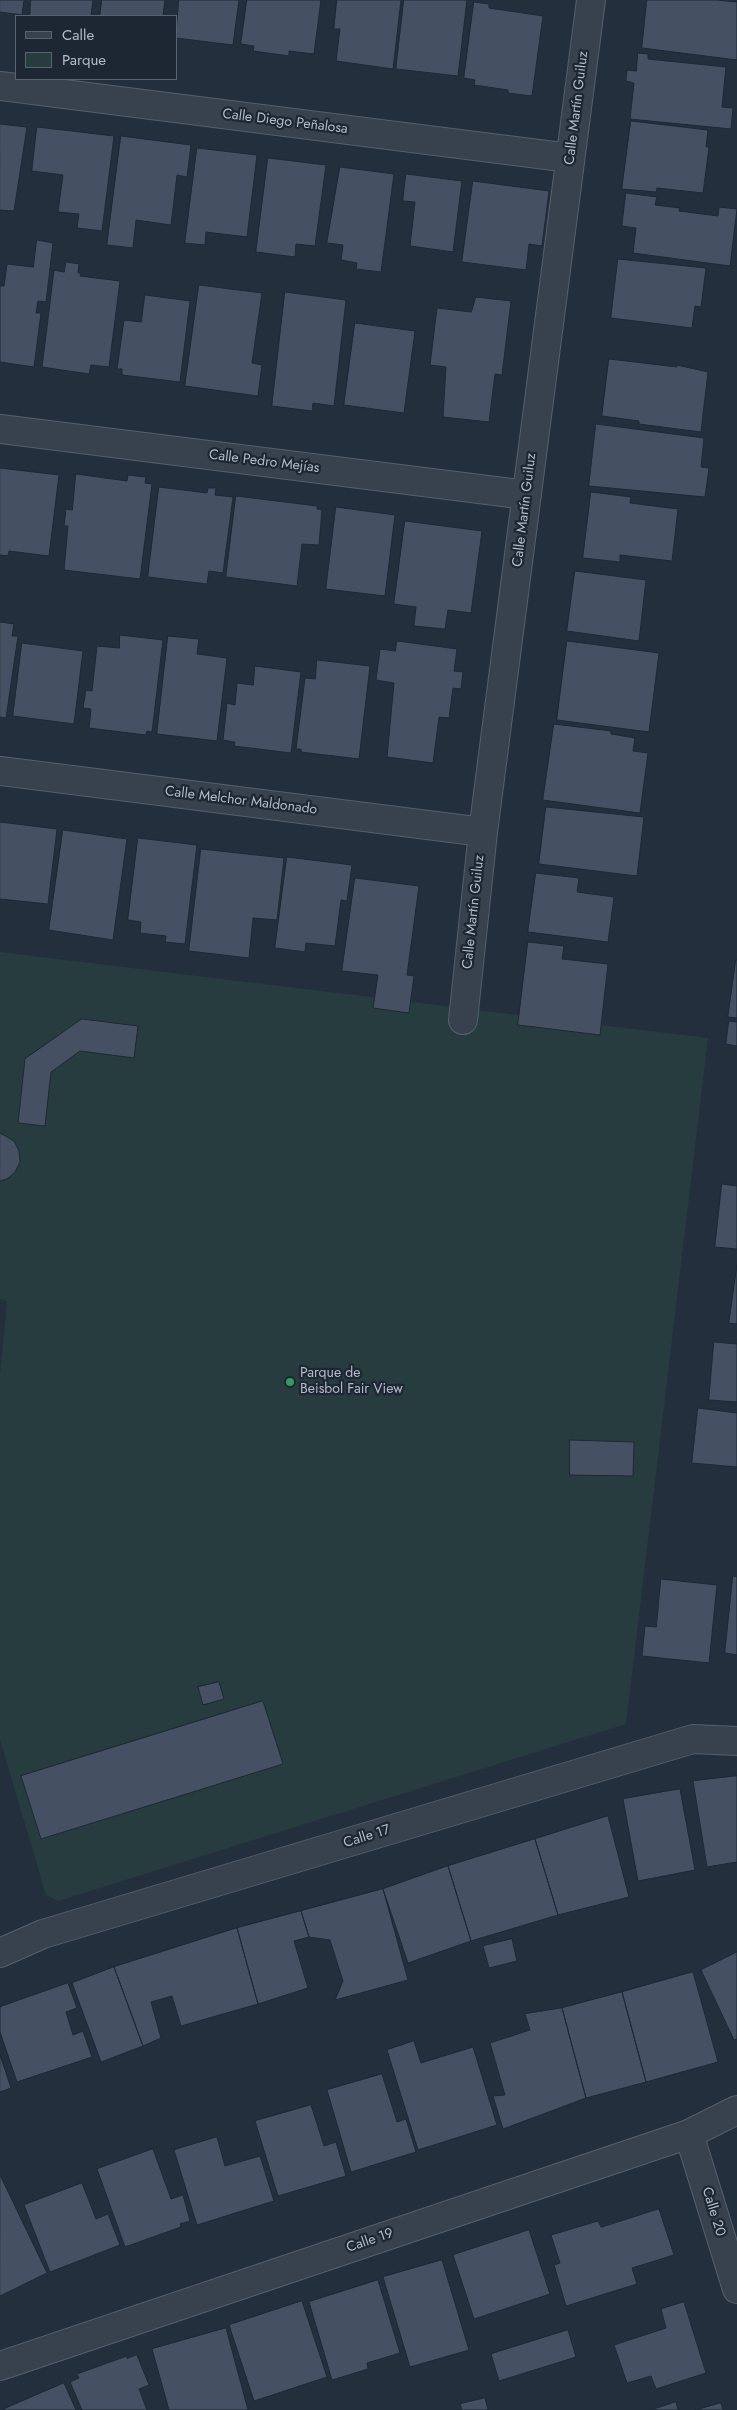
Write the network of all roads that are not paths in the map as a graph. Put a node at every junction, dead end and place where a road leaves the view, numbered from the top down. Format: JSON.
{"nodes":[{"id":1,"x":591,"y":0,"type":"edge"},
{"id":2,"x":0,"y":86,"type":"edge"},
{"id":3,"x":570,"y":158,"type":"junction"},
{"id":4,"x":0,"y":429,"type":"edge"},
{"id":5,"x":527,"y":495,"type":"junction"},
{"id":6,"x":0,"y":771,"type":"edge"},
{"id":7,"x":483,"y":832,"type":"junction"},
{"id":8,"x":463,"y":1020,"type":"dead end"},
{"id":9,"x":737,"y":1741,"type":"edge"},
{"id":10,"x":0,"y":1953,"type":"edge"},
{"id":11,"x":737,"y":2110,"type":"edge"},
{"id":12,"x":689,"y":2134,"type":"junction"},
{"id":13,"x":737,"y":2289,"type":"edge"},
{"id":14,"x":0,"y":2366,"type":"edge"}],
"edges":[{"from":1,"to":3,"type":"street","name":"Calle Martín Guiluz"},
{"from":2,"to":3,"type":"street","name":"Calle Diego Peñalosa"},
{"from":3,"to":5,"type":"street","name":"Calle Martín Guiluz"},
{"from":4,"to":5,"type":"street","name":"Calle Pedro Mejías"},
{"from":5,"to":7,"type":"street","name":"Calle Martín Guiluz"},
{"from":6,"to":7,"type":"street","name":"Calle Melchor Maldonado"},
{"from":7,"to":8,"type":"street","name":"Calle Martín Guiluz"},
{"from":9,"to":10,"type":"street","name":"Calle 17"},
{"from":11,"to":12,"type":"street","name":"Calle 19"},
{"from":12,"to":13,"type":"street","name":"Calle 20"},
{"from":12,"to":14,"type":"street","name":"Calle 19"}]}
